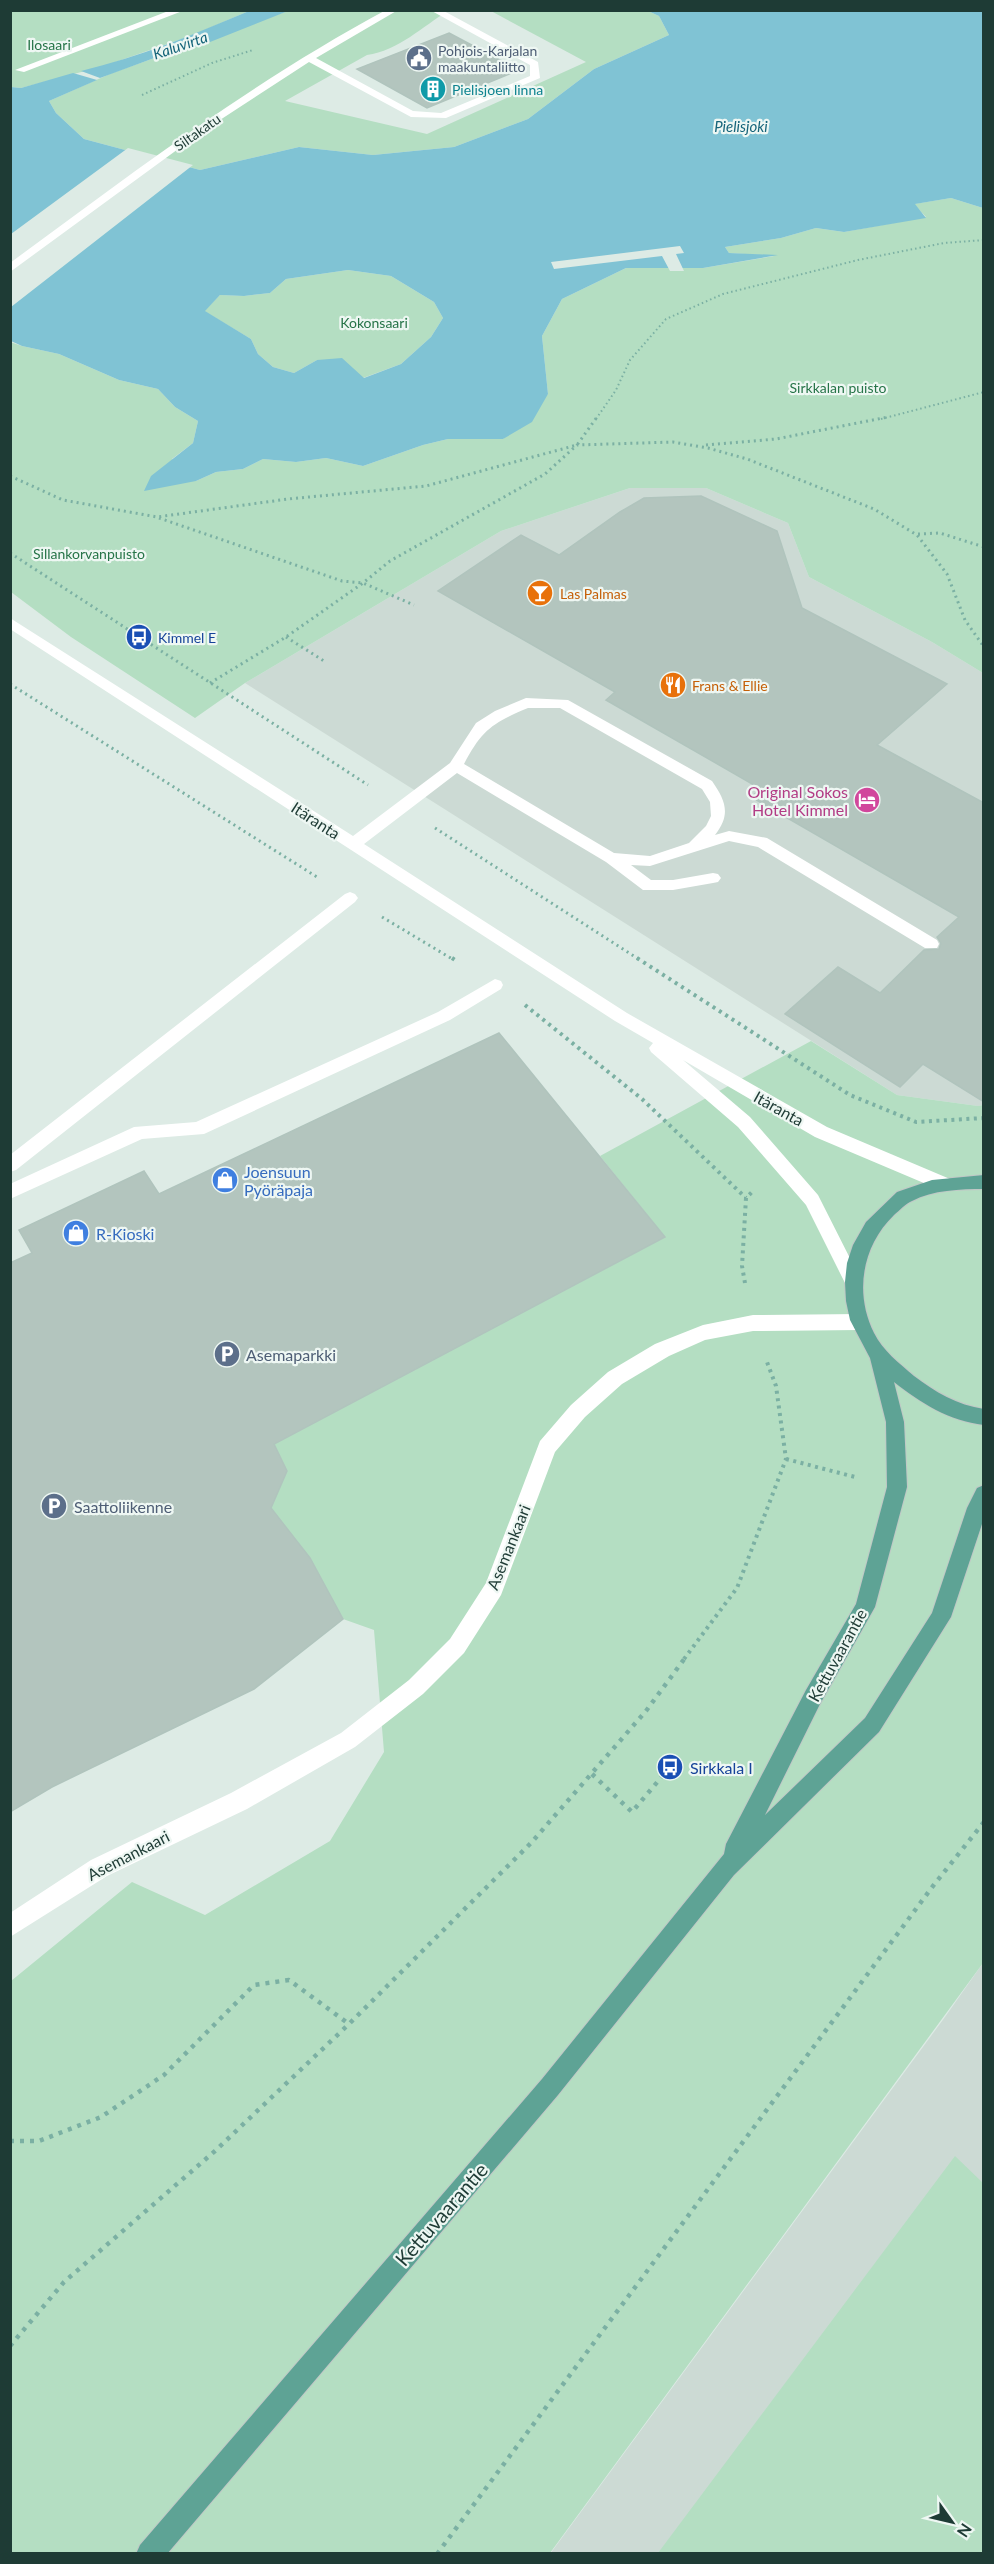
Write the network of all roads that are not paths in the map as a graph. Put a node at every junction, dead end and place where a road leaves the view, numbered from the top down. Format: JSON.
{"nodes":[{"id":1,"x":181,"y":10,"type":"edge"},
{"id":2,"x":394,"y":10,"type":"edge"},
{"id":3,"x":434,"y":10,"type":"edge"},
{"id":4,"x":309,"y":58,"type":"junction"},
{"id":5,"x":21,"y":70,"type":"dead end"},
{"id":6,"x":10,"y":269,"type":"edge"},
{"id":7,"x":10,"y":622,"type":"edge"},
{"id":8,"x":456,"y":766,"type":"junction"},
{"id":9,"x":353,"y":844,"type":"junction"},
{"id":10,"x":688,"y":850,"type":"junction"},
{"id":11,"x":611,"y":858,"type":"junction"},
{"id":12,"x":713,"y":878,"type":"dead end"},
{"id":13,"x":350,"y":898,"type":"road end"},
{"id":14,"x":931,"y":944,"type":"dead end"},
{"id":15,"x":495,"y":985,"type":"road end"},
{"id":16,"x":621,"y":1017,"type":"junction"},
{"id":17,"x":10,"y":1165,"type":"edge"},
{"id":18,"x":983,"y":1182,"type":"edge"},
{"id":19,"x":944,"y":1184,"type":"junction"},
{"id":20,"x":10,"y":1192,"type":"edge"},
{"id":21,"x":852,"y":1280,"type":"junction"},
{"id":22,"x":860,"y":1322,"type":"junction"},
{"id":23,"x":879,"y":1357,"type":"junction"},
{"id":24,"x":984,"y":1417,"type":"edge"},
{"id":25,"x":984,"y":1494,"type":"edge"},
{"id":26,"x":726,"y":1867,"type":"junction"},
{"id":27,"x":10,"y":1926,"type":"edge"},
{"id":28,"x":149,"y":2553,"type":"edge"}],
"edges":[{"from":1,"to":5,"type":"street"},
{"from":2,"to":4,"type":"street","name":"Siltakatu"},
{"from":3,"to":4,"type":"street"},
{"from":4,"to":6,"type":"street","name":"Siltakatu"},
{"from":7,"to":9,"type":"street","name":"Itäranta"},
{"from":8,"to":9,"type":"street"},
{"from":8,"to":10,"type":"street"},
{"from":8,"to":11,"type":"street"},
{"from":9,"to":16,"type":"street","name":"Itäranta"},
{"from":10,"to":11,"type":"street"},
{"from":10,"to":14,"type":"street"},
{"from":11,"to":12,"type":"street"},
{"from":13,"to":17,"type":"street"},
{"from":15,"to":20,"type":"street"},
{"from":16,"to":19,"type":"street","name":"Itäranta"},
{"from":16,"to":21,"type":"street","name":"Itäranta"},
{"from":18,"to":19,"type":"main road"},
{"from":19,"to":21,"type":"main road"},
{"from":21,"to":22,"type":"main road"},
{"from":22,"to":23,"type":"main road"},
{"from":22,"to":27,"type":"street","name":"Asemankaari"},
{"from":23,"to":24,"type":"main road"},
{"from":23,"to":26,"type":"main road","name":"Kettuvaarantie"},
{"from":25,"to":26,"type":"main road","name":"Kettuvaarantie"},
{"from":26,"to":28,"type":"main road","name":"Kettuvaarantie"}]}
